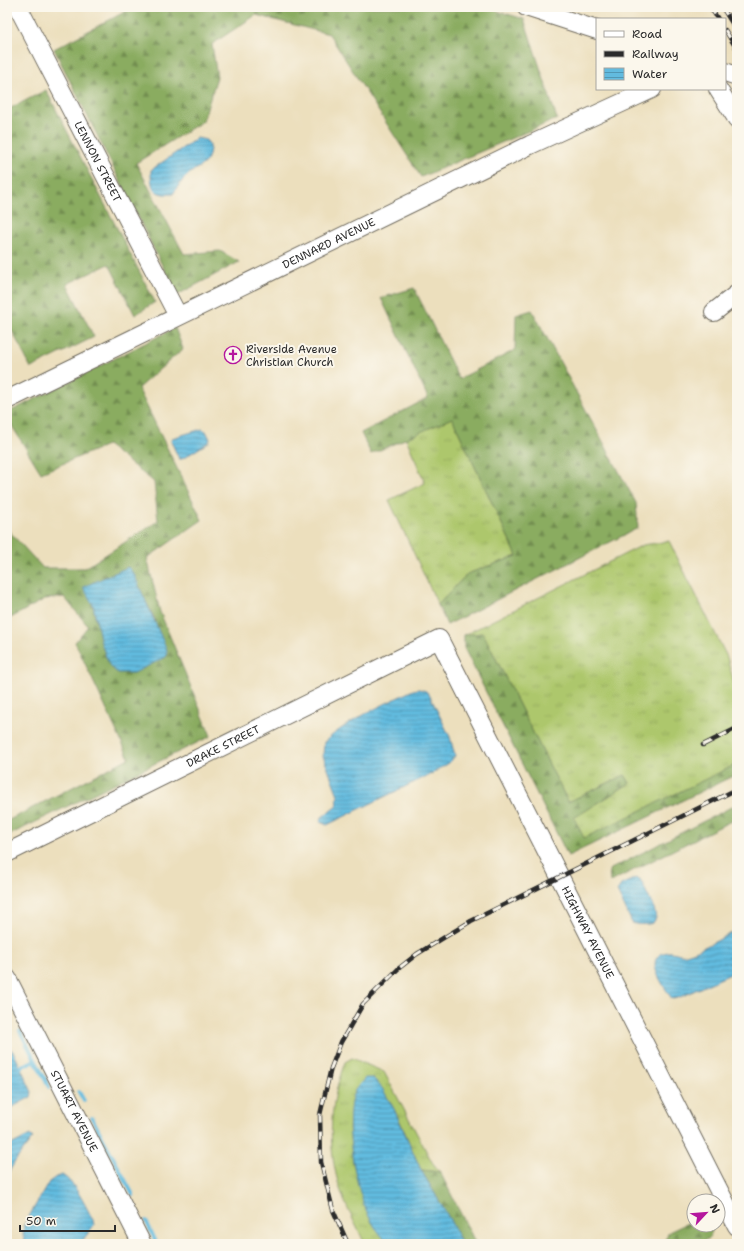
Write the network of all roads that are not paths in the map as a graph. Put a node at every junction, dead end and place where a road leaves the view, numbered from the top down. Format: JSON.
{"nodes":[{"id":1,"x":18,"y":7,"type":"edge"},
{"id":2,"x":526,"y":7,"type":"edge"},
{"id":3,"x":596,"y":30,"type":"edge"},
{"id":4,"x":726,"y":72,"type":"edge"},
{"id":5,"x":737,"y":76,"type":"edge"},
{"id":6,"x":650,"y":90,"type":"edge"},
{"id":7,"x":719,"y":90,"type":"edge"},
{"id":8,"x":737,"y":119,"type":"edge"},
{"id":9,"x":737,"y":294,"type":"edge"},
{"id":10,"x":714,"y":312,"type":"dead end"},
{"id":11,"x":178,"y":316,"type":"junction"},
{"id":12,"x":7,"y":400,"type":"edge"},
{"id":13,"x":439,"y":639,"type":"joint"},
{"id":14,"x":7,"y":853,"type":"edge"},
{"id":15,"x":7,"y":978,"type":"edge"},
{"id":16,"x":737,"y":1226,"type":"edge"},
{"id":17,"x":142,"y":1244,"type":"edge"}],
"edges":[{"from":1,"to":11,"type":"street","name":"LENNON STREET"},
{"from":2,"to":3,"type":"street"},
{"from":4,"to":5,"type":"street"},
{"from":6,"to":11,"type":"street","name":"DENNARD AVENUE"},
{"from":7,"to":8,"type":"street"},
{"from":9,"to":10,"type":"street"},
{"from":11,"to":12,"type":"street","name":"DENNARD AVENUE"},
{"from":13,"to":14,"type":"street","name":"DRAKE STREET"},
{"from":13,"to":16,"type":"street","name":"HIGHWAY AVENUE"},
{"from":15,"to":17,"type":"street","name":"STUART AVENUE"}]}
